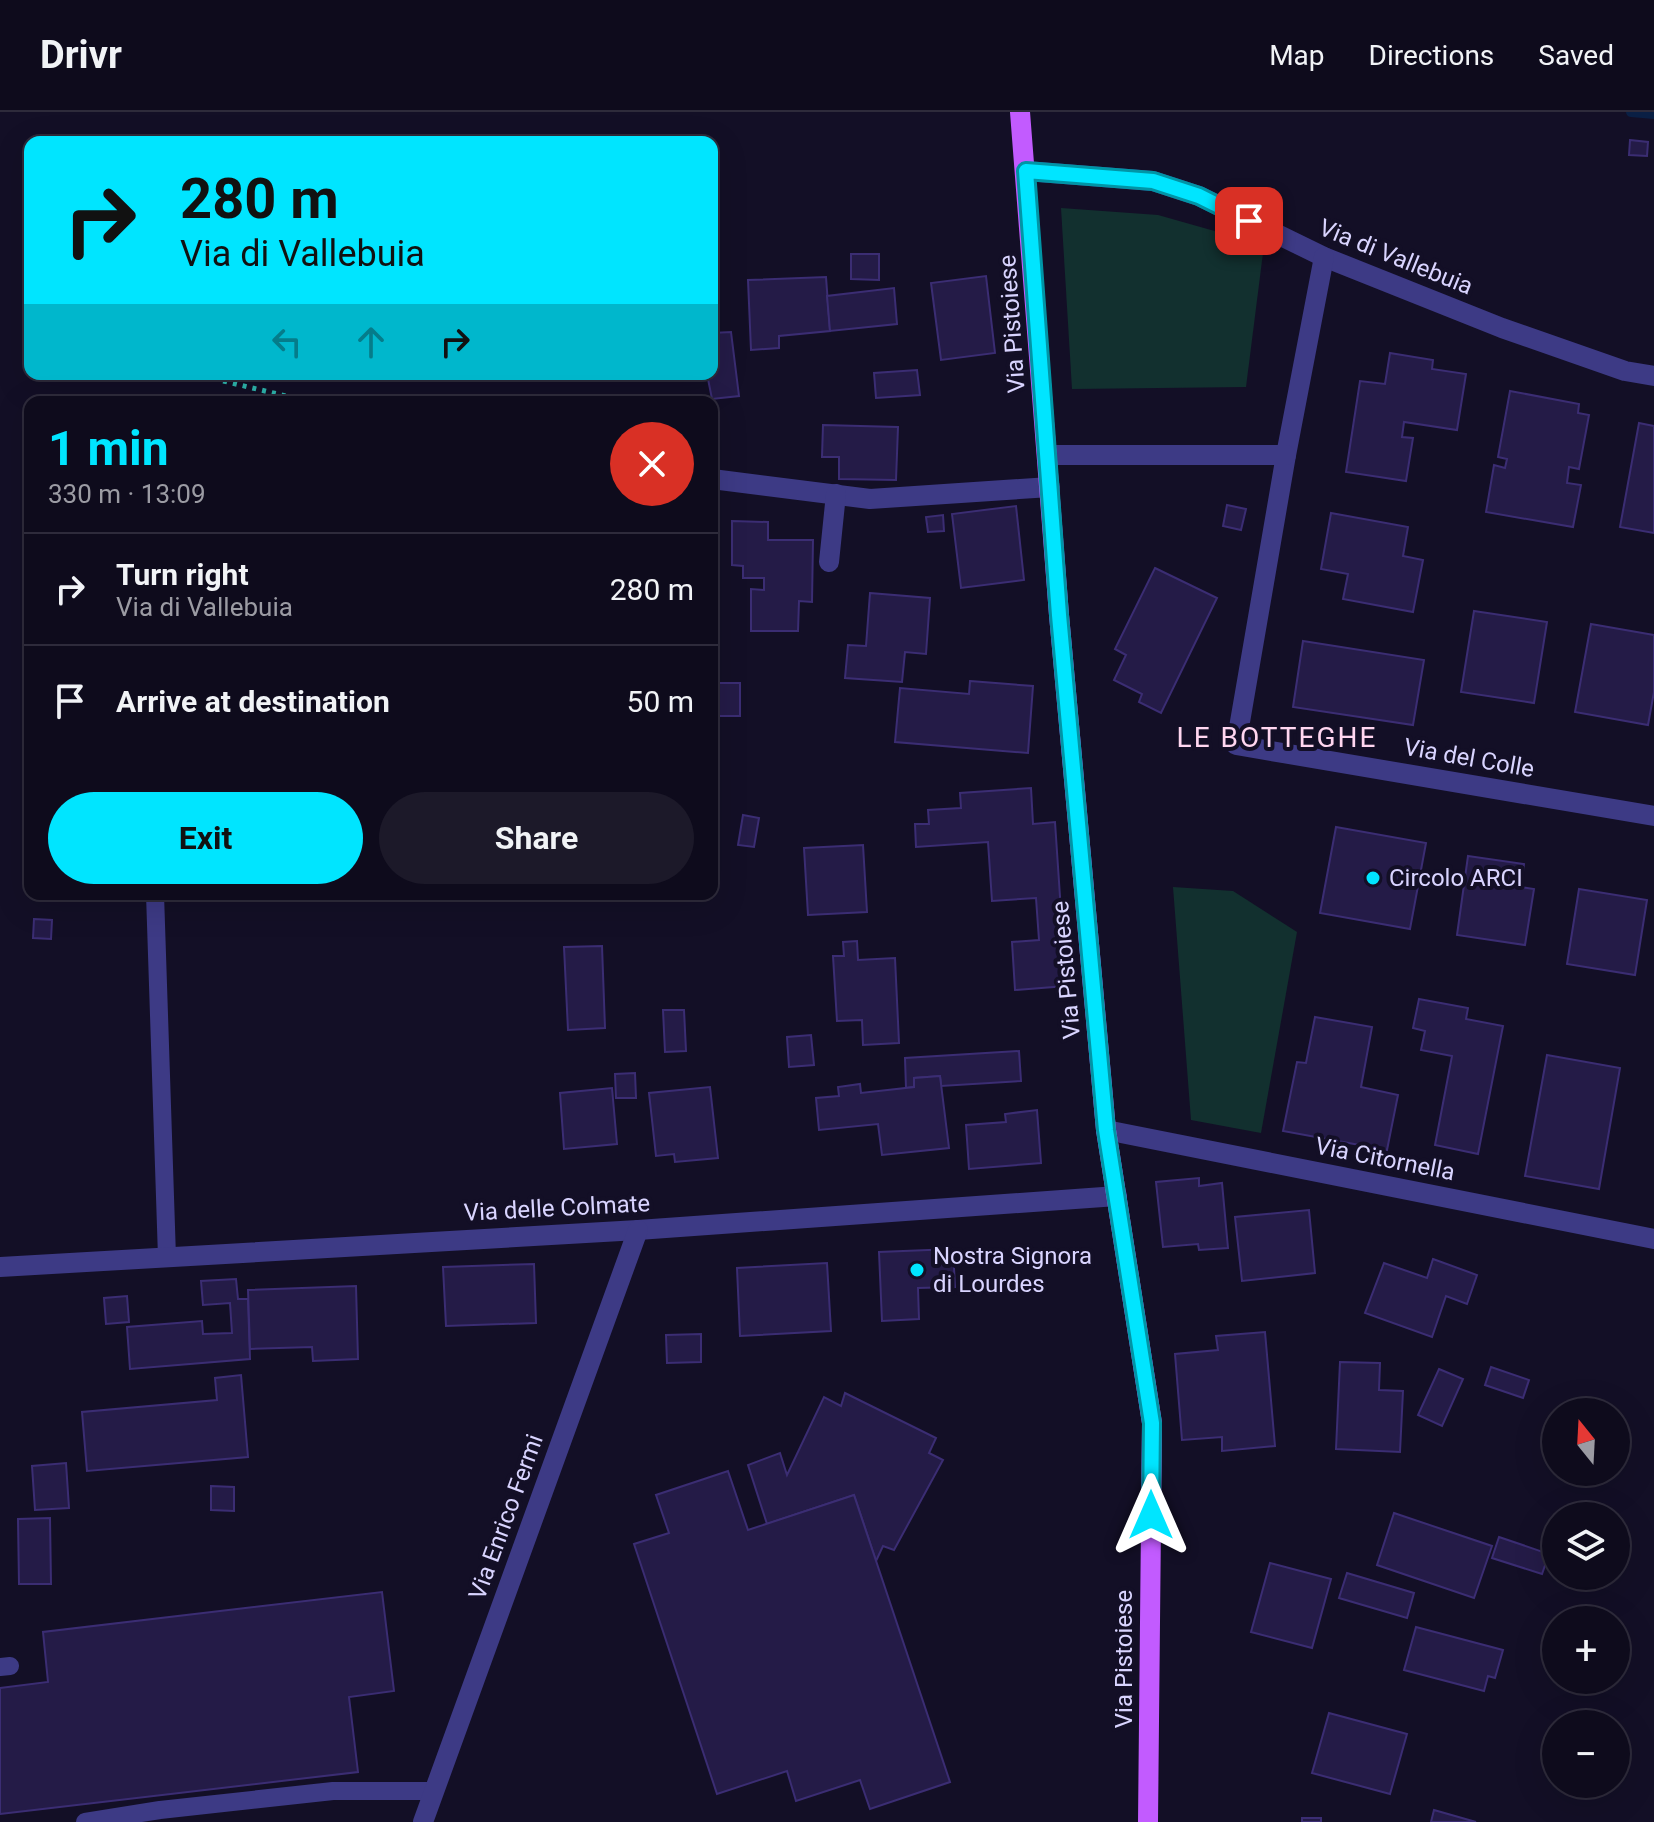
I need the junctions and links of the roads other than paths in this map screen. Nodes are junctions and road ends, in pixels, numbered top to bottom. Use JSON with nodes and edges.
{"nodes":[{"id":1,"x":1020,"y":112,"type":"edge"},
{"id":2,"x":1026,"y":171,"type":"junction"},
{"id":3,"x":1324,"y":257,"type":"junction"},
{"id":4,"x":1654,"y":376,"type":"edge"},
{"id":5,"x":1048,"y":455,"type":"junction"},
{"id":6,"x":1286,"y":455,"type":"junction"},
{"id":7,"x":718,"y":480,"type":"edge"},
{"id":8,"x":1050,"y":487,"type":"junction"},
{"id":9,"x":836,"y":494,"type":"junction"},
{"id":10,"x":829,"y":562,"type":"dead end"},
{"id":11,"x":1654,"y":816,"type":"edge"},
{"id":12,"x":155,"y":900,"type":"edge"},
{"id":13,"x":1106,"y":1130,"type":"junction"},
{"id":14,"x":1117,"y":1196,"type":"junction"},
{"id":15,"x":638,"y":1230,"type":"junction"},
{"id":16,"x":1654,"y":1239,"type":"edge"},
{"id":17,"x":167,"y":1257,"type":"junction"},
{"id":18,"x":0,"y":1267,"type":"edge"},
{"id":19,"x":434,"y":1791,"type":"junction"},
{"id":20,"x":85,"y":1822,"type":"edge"},
{"id":21,"x":423,"y":1822,"type":"edge"},
{"id":22,"x":1148,"y":1822,"type":"edge"}],
"edges":[{"from":1,"to":2,"type":"main road","name":"Via Pistoiese"},
{"from":2,"to":3,"type":"street","name":"Via di Vallebuia"},
{"from":2,"to":5,"type":"main road","name":"Via Pistoiese"},
{"from":3,"to":4,"type":"street","name":"Via di Vallebuia"},
{"from":3,"to":6,"type":"street","name":"Via del Colle"},
{"from":5,"to":6,"type":"street"},
{"from":5,"to":8,"type":"main road","name":"Via Pistoiese"},
{"from":6,"to":11,"type":"street","name":"Via del Colle"},
{"from":7,"to":9,"type":"street"},
{"from":8,"to":9,"type":"street"},
{"from":8,"to":13,"type":"main road","name":"Via Pistoiese"},
{"from":9,"to":10,"type":"street"},
{"from":12,"to":17,"type":"lane"},
{"from":13,"to":14,"type":"main road","name":"Via Pistoiese"},
{"from":13,"to":16,"type":"street","name":"Via Citornella"},
{"from":14,"to":15,"type":"street","name":"Via delle Colmate"},
{"from":14,"to":22,"type":"main road","name":"Via Pistoiese"},
{"from":15,"to":17,"type":"street","name":"Via delle Colmate"},
{"from":15,"to":19,"type":"street","name":"Via Enrico Fermi"},
{"from":17,"to":18,"type":"street","name":"Via delle Colmate"},
{"from":19,"to":20,"type":"lane"},
{"from":19,"to":21,"type":"street","name":"Via Enrico Fermi"}]}
